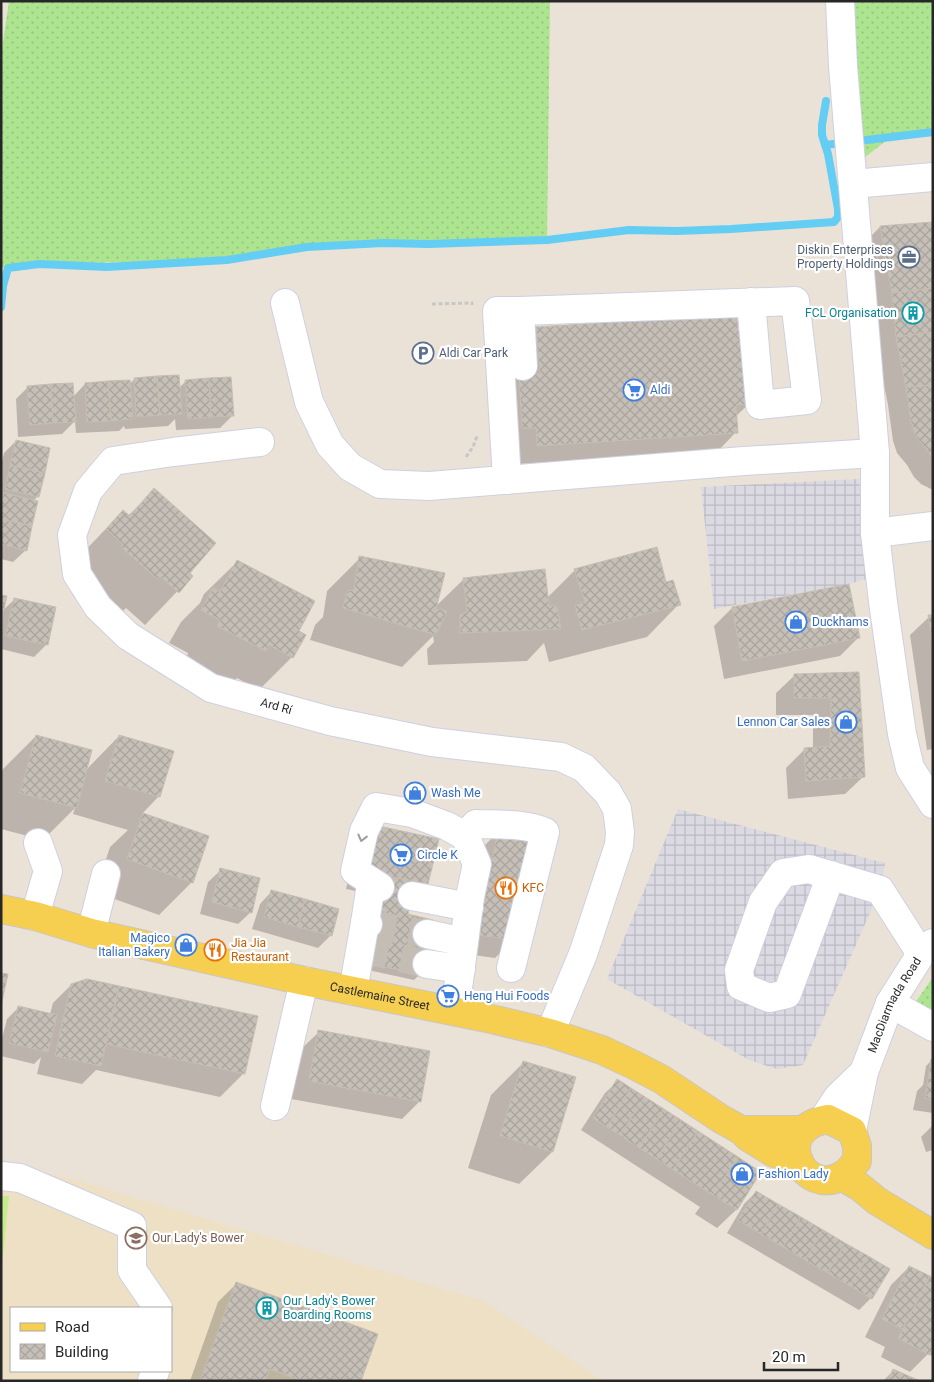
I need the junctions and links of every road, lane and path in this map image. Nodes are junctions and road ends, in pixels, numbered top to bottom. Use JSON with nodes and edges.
{"nodes":[{"id":1,"x":840,"y":1,"type":"edge"},
{"id":2,"x":852,"y":171,"type":"junction"},
{"id":3,"x":933,"y":177,"type":"edge"},
{"id":4,"x":750,"y":302,"type":"dead end"},
{"id":5,"x":285,"y":303,"type":"dead end"},
{"id":6,"x":432,"y":304,"type":"dead end"},
{"id":7,"x":520,"y":311,"type":"junction"},
{"id":8,"x":473,"y":312,"type":"dead end"},
{"id":9,"x":523,"y":366,"type":"dead end"},
{"id":10,"x":478,"y":433,"type":"dead end"},
{"id":11,"x":260,"y":442,"type":"dead end"},
{"id":12,"x":875,"y":453,"type":"junction"},
{"id":13,"x":465,"y":458,"type":"dead end"},
{"id":14,"x":507,"y":480,"type":"junction"},
{"id":15,"x":933,"y":526,"type":"edge"},
{"id":16,"x":875,"y":533,"type":"junction"},
{"id":17,"x":933,"y":804,"type":"edge"},
{"id":18,"x":464,"y":836,"type":"junction"},
{"id":19,"x":38,"y":843,"type":"dead end"},
{"id":20,"x":106,"y":874,"type":"dead end"},
{"id":21,"x":830,"y":874,"type":"junction"},
{"id":22,"x":412,"y":896,"type":"dead end"},
{"id":23,"x":469,"y":906,"type":"junction"},
{"id":24,"x":1,"y":909,"type":"edge"},
{"id":25,"x":34,"y":916,"type":"junction"},
{"id":26,"x":91,"y":933,"type":"junction"},
{"id":27,"x":427,"y":934,"type":"tunnel mouth"},
{"id":28,"x":464,"y":942,"type":"junction"},
{"id":29,"x":927,"y":949,"type":"edge"},
{"id":30,"x":427,"y":964,"type":"tunnel mouth"},
{"id":31,"x":512,"y":968,"type":"dead end"},
{"id":32,"x":460,"y":969,"type":"junction"},
{"id":33,"x":304,"y":981,"type":"junction"},
{"id":34,"x":353,"y":991,"type":"junction"},
{"id":35,"x":890,"y":1003,"type":"junction"},
{"id":36,"x":455,"y":1011,"type":"junction"},
{"id":37,"x":933,"y":1027,"type":"edge"},
{"id":38,"x":550,"y":1034,"type":"junction"},
{"id":39,"x":864,"y":1072,"type":"junction"},
{"id":40,"x":275,"y":1106,"type":"dead end"},
{"id":41,"x":813,"y":1125,"type":"junction"},
{"id":42,"x":741,"y":1130,"type":"junction"},
{"id":43,"x":852,"y":1131,"type":"junction"},
{"id":44,"x":798,"y":1161,"type":"junction"},
{"id":45,"x":849,"y":1169,"type":"junction"},
{"id":46,"x":1,"y":1176,"type":"edge"},
{"id":47,"x":933,"y":1235,"type":"edge"},
{"id":48,"x":157,"y":1307,"type":"edge"}],
"edges":[{"from":1,"to":2,"type":"street"},
{"from":2,"to":3,"type":"street"},
{"from":2,"to":12,"type":"street"},
{"from":4,"to":7,"type":"street"},
{"from":5,"to":14,"type":"street"},
{"from":6,"to":8,"type":"path"},
{"from":7,"to":9,"type":"street"},
{"from":7,"to":14,"type":"street"},
{"from":10,"to":13,"type":"path"},
{"from":11,"to":38,"type":"street","name":"Ard Rí"},
{"from":12,"to":14,"type":"street"},
{"from":12,"to":16,"type":"street"},
{"from":15,"to":16,"type":"street"},
{"from":16,"to":17,"type":"street"},
{"from":18,"to":23,"type":"street"},
{"from":18,"to":31,"type":"street"},
{"from":18,"to":34,"type":"street","one_way":true},
{"from":19,"to":25,"type":"street"},
{"from":20,"to":26,"type":"street"},
{"from":21,"to":21,"type":"street"},
{"from":21,"to":29,"type":"street"},
{"from":22,"to":23,"type":"street"},
{"from":23,"to":28,"type":"street"},
{"from":24,"to":25,"type":"main road","name":"Castlemaine Street"},
{"from":25,"to":26,"type":"main road","name":"Castlemaine Street"},
{"from":26,"to":33,"type":"main road","name":"Castlemaine Street"},
{"from":27,"to":28,"type":"street"},
{"from":28,"to":32,"type":"street"},
{"from":29,"to":35,"type":"street","name":"MacDiarmada Road"},
{"from":30,"to":32,"type":"street"},
{"from":32,"to":36,"type":"street"},
{"from":33,"to":34,"type":"main road","name":"Castlemaine Street"},
{"from":33,"to":40,"type":"street"},
{"from":34,"to":36,"type":"main road","name":"Castlemaine Street"},
{"from":35,"to":37,"type":"street"},
{"from":35,"to":39,"type":"street","name":"MacDiarmada Road"},
{"from":36,"to":38,"type":"main road","name":"Castlemaine Street"},
{"from":38,"to":42,"type":"main road","name":"Castlemaine Street"},
{"from":39,"to":41,"type":"street","name":"MacDiarmada Road"},
{"from":39,"to":43,"type":"street","name":"MacDiarmada Road"},
{"from":41,"to":42,"type":"main road","name":"Castlemaine Street"},
{"from":41,"to":43,"type":"main road","name":"Castlemaine Street"},
{"from":41,"to":44,"type":"main road"},
{"from":42,"to":44,"type":"main road","name":"Castlemaine Street"},
{"from":43,"to":45,"type":"main road"},
{"from":44,"to":45,"type":"main road","name":"Castlemaine Street"},
{"from":45,"to":47,"type":"main road"},
{"from":46,"to":48,"type":"street"}]}
